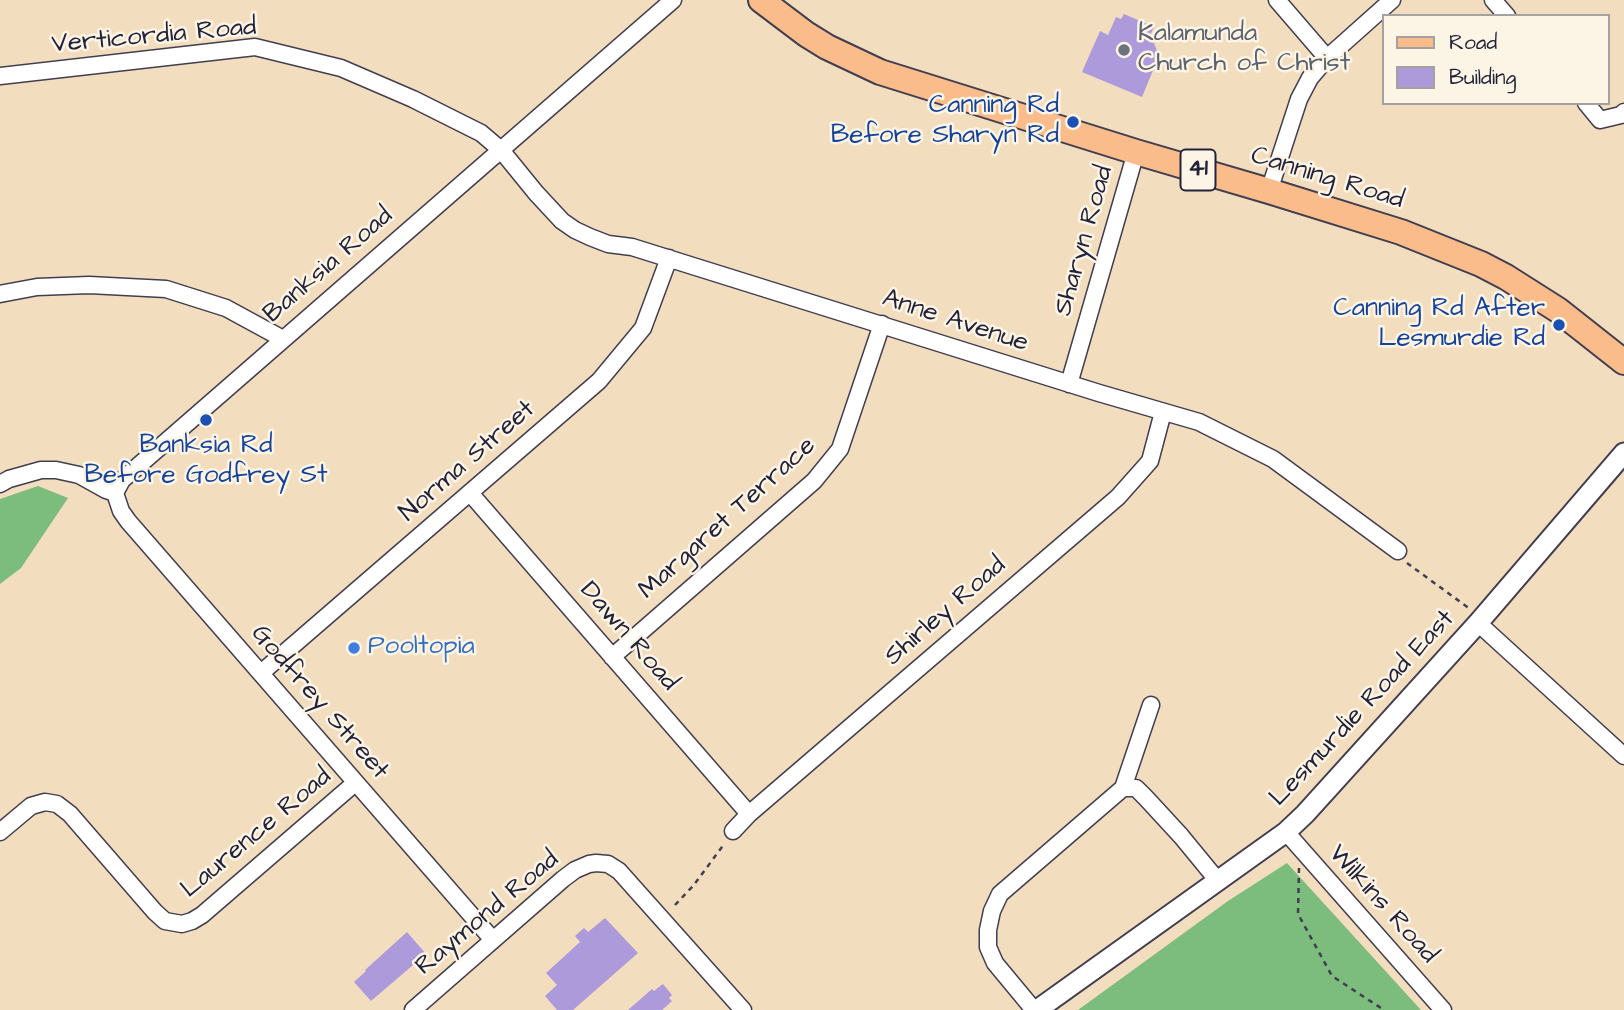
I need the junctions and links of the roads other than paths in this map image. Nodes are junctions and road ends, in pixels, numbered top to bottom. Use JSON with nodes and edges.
{"nodes":[{"id":1,"x":673,"y":0,"type":"edge"},
{"id":2,"x":761,"y":0,"type":"edge"},
{"id":3,"x":1277,"y":0,"type":"edge"},
{"id":4,"x":1392,"y":0,"type":"edge"},
{"id":5,"x":1493,"y":0,"type":"edge"},
{"id":6,"x":1505,"y":14,"type":"edge"},
{"id":7,"x":1327,"y":58,"type":"junction"},
{"id":8,"x":0,"y":76,"type":"edge"},
{"id":9,"x":1588,"y":105,"type":"edge"},
{"id":10,"x":1624,"y":112,"type":"edge"},
{"id":11,"x":501,"y":150,"type":"junction"},
{"id":12,"x":1136,"y":152,"type":"junction"},
{"id":13,"x":1269,"y":191,"type":"junction"},
{"id":14,"x":668,"y":258,"type":"junction"},
{"id":15,"x":0,"y":294,"type":"edge"},
{"id":16,"x":882,"y":324,"type":"junction"},
{"id":17,"x":283,"y":339,"type":"junction"},
{"id":18,"x":1624,"y":362,"type":"edge"},
{"id":19,"x":1069,"y":384,"type":"junction"},
{"id":20,"x":1163,"y":412,"type":"junction"},
{"id":21,"x":1624,"y":453,"type":"edge"},
{"id":22,"x":0,"y":484,"type":"edge"},
{"id":23,"x":115,"y":492,"type":"junction"},
{"id":24,"x":470,"y":493,"type":"junction"},
{"id":25,"x":1398,"y":551,"type":"road end"},
{"id":26,"x":1478,"y":623,"type":"junction"},
{"id":27,"x":612,"y":657,"type":"junction"},
{"id":28,"x":261,"y":673,"type":"junction"},
{"id":29,"x":1151,"y":705,"type":"dead end"},
{"id":30,"x":1624,"y":756,"type":"edge"},
{"id":31,"x":355,"y":783,"type":"junction"},
{"id":32,"x":1122,"y":788,"type":"junction"},
{"id":33,"x":749,"y":814,"type":"junction"},
{"id":34,"x":733,"y":831,"type":"road end"},
{"id":35,"x":0,"y":832,"type":"edge"},
{"id":36,"x":1286,"y":832,"type":"junction"},
{"id":37,"x":1217,"y":881,"type":"junction"},
{"id":38,"x":493,"y":940,"type":"junction"},
{"id":39,"x":413,"y":1010,"type":"edge"},
{"id":40,"x":743,"y":1010,"type":"edge"},
{"id":41,"x":1035,"y":1010,"type":"edge"},
{"id":42,"x":1443,"y":1010,"type":"edge"}],
"edges":[{"from":1,"to":11,"type":"street","name":"Banksia Road"},
{"from":2,"to":12,"type":"main road","name":"Canning Road","number":"41"},
{"from":3,"to":7,"type":"street"},
{"from":4,"to":7,"type":"street"},
{"from":5,"to":6,"type":"street"},
{"from":7,"to":13,"type":"street"},
{"from":8,"to":11,"type":"street","name":"Verticordia Road"},
{"from":9,"to":10,"type":"street"},
{"from":11,"to":14,"type":"street","name":"Anne Avenue"},
{"from":11,"to":17,"type":"street","name":"Banksia Road"},
{"from":12,"to":13,"type":"main road","name":"Canning Road","number":"41"},
{"from":12,"to":19,"type":"street","name":"Sharyn Road"},
{"from":13,"to":18,"type":"main road","name":"Canning Road","number":"41"},
{"from":14,"to":16,"type":"street","name":"Anne Avenue"},
{"from":14,"to":24,"type":"street","name":"Norma Street"},
{"from":15,"to":17,"type":"street"},
{"from":16,"to":19,"type":"street","name":"Anne Avenue"},
{"from":16,"to":27,"type":"street","name":"Margaret Terrace"},
{"from":17,"to":23,"type":"street","name":"Banksia Road"},
{"from":19,"to":20,"type":"street","name":"Anne Avenue"},
{"from":20,"to":25,"type":"street","name":"Anne Avenue"},
{"from":20,"to":33,"type":"street","name":"Shirley Road"},
{"from":21,"to":26,"type":"street","name":"Lesmurdie Road East"},
{"from":22,"to":23,"type":"street"},
{"from":23,"to":28,"type":"street","name":"Godfrey Street"},
{"from":24,"to":27,"type":"street","name":"Dawn Road"},
{"from":24,"to":28,"type":"street","name":"Norma Street"},
{"from":26,"to":30,"type":"street"},
{"from":26,"to":36,"type":"street","name":"Lesmurdie Road East"},
{"from":27,"to":33,"type":"street","name":"Dawn Road"},
{"from":28,"to":31,"type":"street","name":"Godfrey Street"},
{"from":29,"to":32,"type":"street"},
{"from":31,"to":35,"type":"street","name":"Laurence Road"},
{"from":31,"to":38,"type":"street","name":"Godfrey Street"},
{"from":32,"to":37,"type":"street"},
{"from":32,"to":41,"type":"street"},
{"from":33,"to":34,"type":"street","name":"Shirley Road"},
{"from":36,"to":37,"type":"street","name":"Lesmurdie Road East"},
{"from":36,"to":42,"type":"street","name":"Wilkins Road"},
{"from":37,"to":41,"type":"street","name":"Lesmurdie Road East"},
{"from":38,"to":39,"type":"street","name":"Raymond Road"},
{"from":38,"to":40,"type":"street","name":"Raymond Road"}]}
